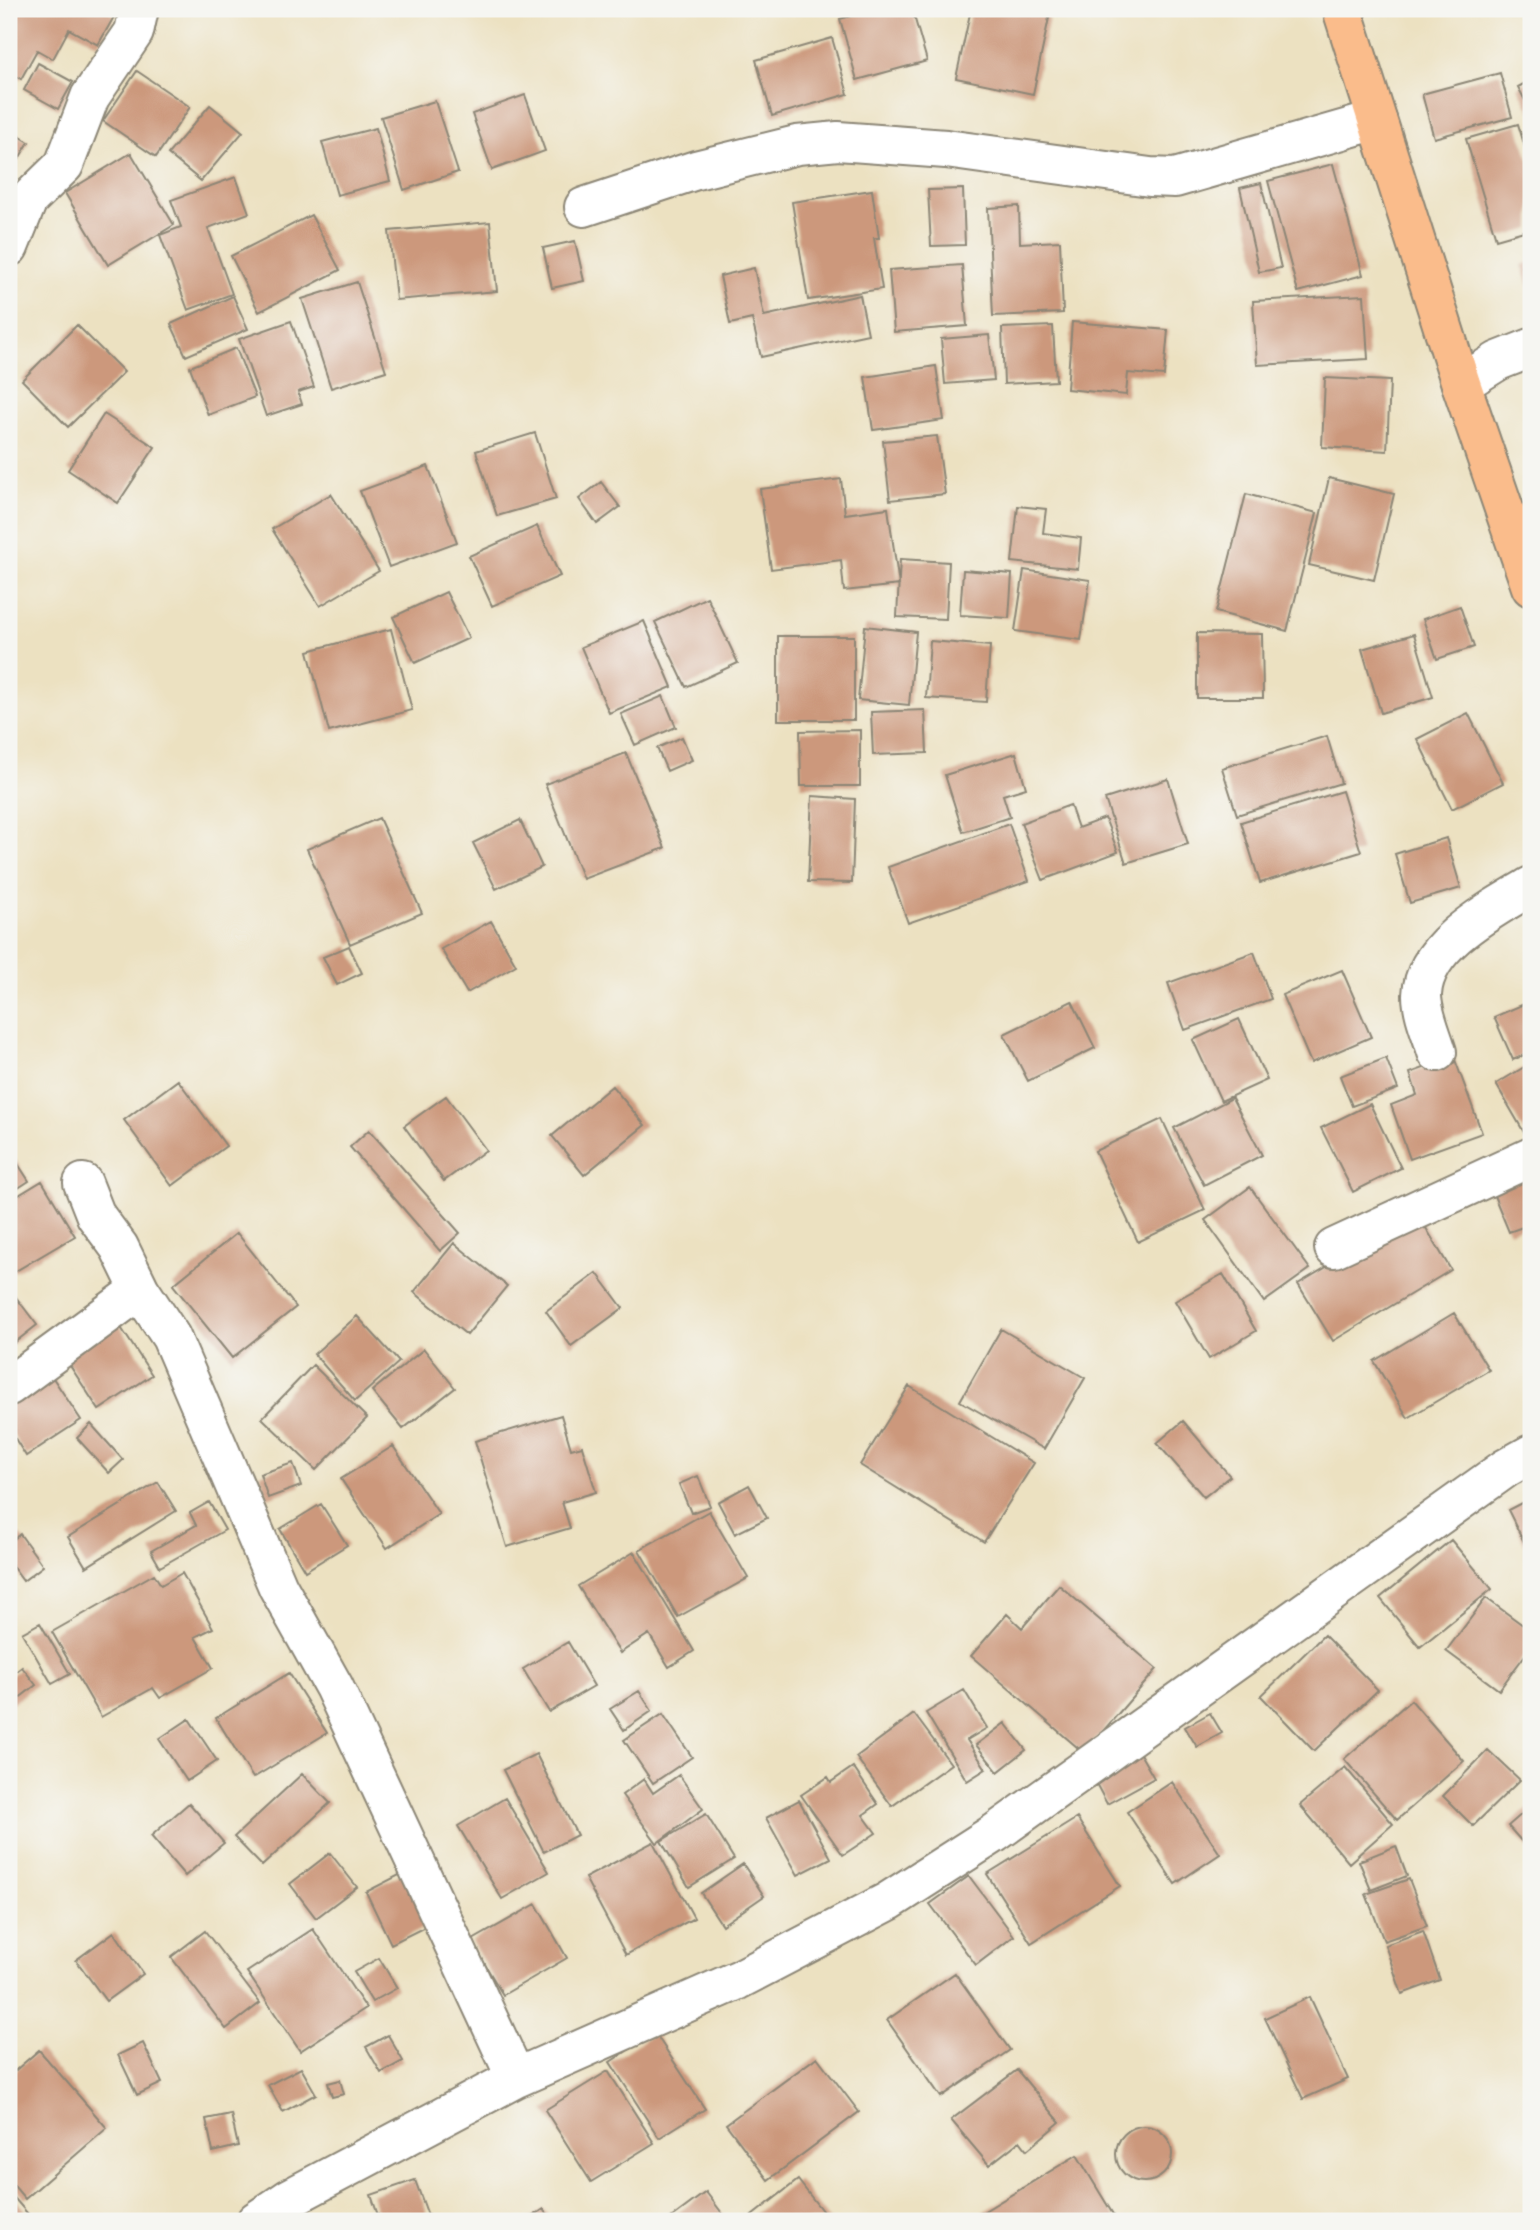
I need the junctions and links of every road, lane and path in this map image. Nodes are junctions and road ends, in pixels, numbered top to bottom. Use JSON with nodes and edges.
{"nodes":[{"id":1,"x":139,"y":9,"type":"edge"},
{"id":2,"x":1342,"y":9,"type":"edge"},
{"id":3,"x":1377,"y":120,"type":"junction"},
{"id":4,"x":584,"y":207,"type":"dead end"},
{"id":5,"x":9,"y":247,"type":"edge"},
{"id":6,"x":1531,"y":348,"type":"edge"},
{"id":7,"x":1461,"y":384,"type":"junction"},
{"id":8,"x":1531,"y":587,"type":"edge"},
{"id":9,"x":1531,"y":886,"type":"edge"},
{"id":10,"x":1437,"y":1052,"type":"dead end"},
{"id":11,"x":1531,"y":1157,"type":"edge"},
{"id":12,"x":83,"y":1183,"type":"dead end"},
{"id":13,"x":1334,"y":1248,"type":"dead end"},
{"id":14,"x":140,"y":1290,"type":"junction"},
{"id":15,"x":9,"y":1386,"type":"edge"},
{"id":16,"x":1531,"y":1454,"type":"edge"},
{"id":17,"x":516,"y":2078,"type":"junction"},
{"id":18,"x":256,"y":2221,"type":"edge"}],
"edges":[{"from":1,"to":5,"type":"street"},
{"from":2,"to":3,"type":"main road"},
{"from":3,"to":4,"type":"street"},
{"from":3,"to":7,"type":"main road"},
{"from":6,"to":7,"type":"street"},
{"from":7,"to":8,"type":"main road"},
{"from":9,"to":10,"type":"street"},
{"from":11,"to":13,"type":"street"},
{"from":12,"to":14,"type":"street"},
{"from":14,"to":15,"type":"street"},
{"from":14,"to":17,"type":"street"},
{"from":16,"to":17,"type":"street"},
{"from":17,"to":18,"type":"street"}]}
